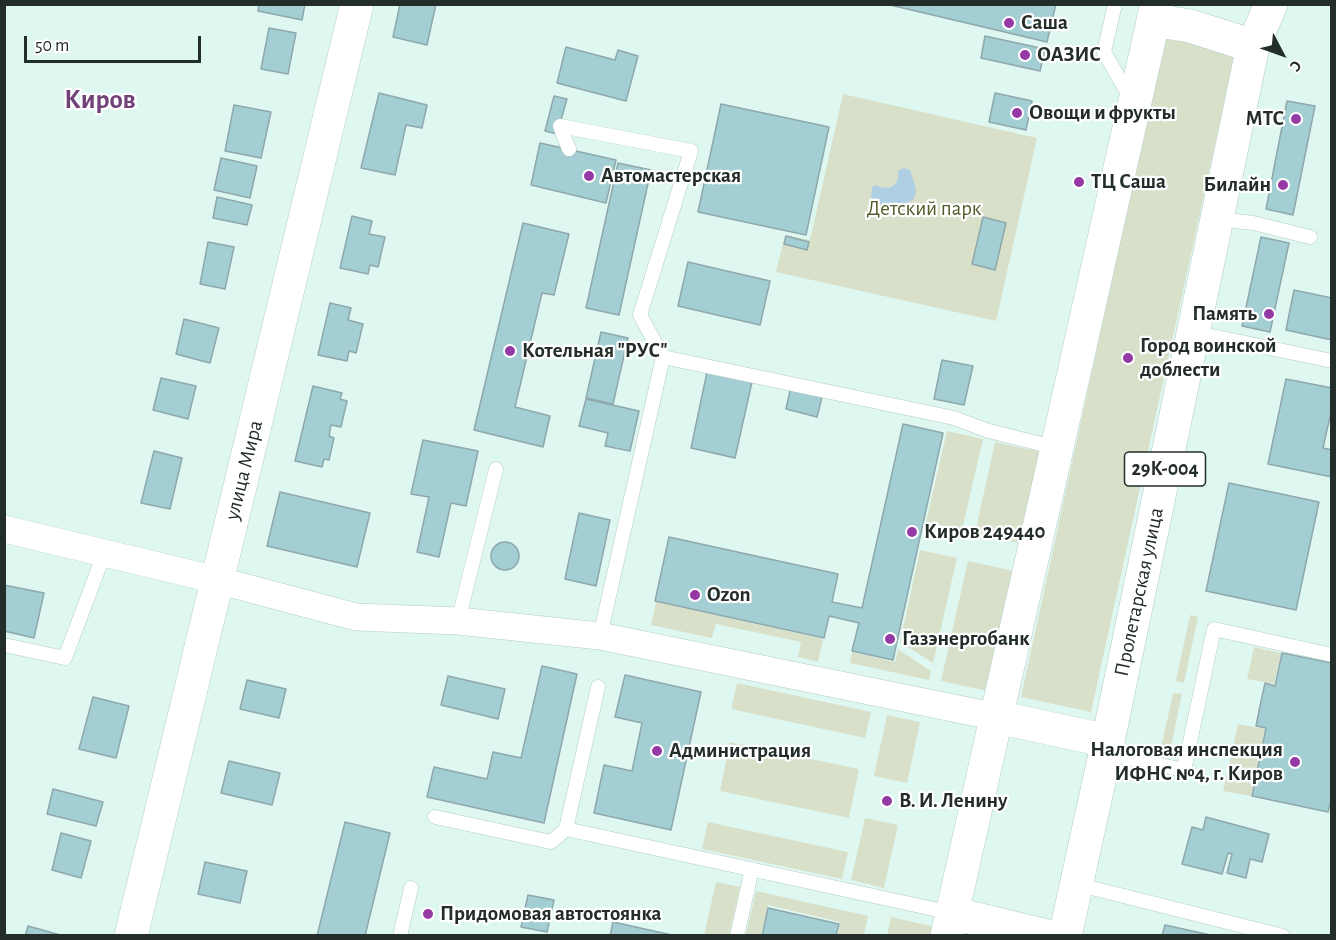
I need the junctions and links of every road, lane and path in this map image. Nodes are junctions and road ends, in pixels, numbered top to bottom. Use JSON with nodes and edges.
{"nodes":[{"id":1,"x":357,"y":4,"type":"edge"},
{"id":2,"x":1115,"y":4,"type":"edge"},
{"id":3,"x":1271,"y":4,"type":"edge"},
{"id":4,"x":1155,"y":12,"type":"edge"},
{"id":5,"x":1252,"y":46,"type":"junction"},
{"id":6,"x":1134,"y":104,"type":"junction"},
{"id":7,"x":568,"y":149,"type":"dead end"},
{"id":8,"x":1217,"y":219,"type":"junction"},
{"id":9,"x":1310,"y":237,"type":"dead end"},
{"id":10,"x":1193,"y":332,"type":"junction"},
{"id":11,"x":663,"y":357,"type":"junction"},
{"id":12,"x":1332,"y":362,"type":"edge"},
{"id":13,"x":1057,"y":448,"type":"junction"},
{"id":14,"x":496,"y":469,"type":"dead end"},
{"id":15,"x":4,"y":529,"type":"edge"},
{"id":16,"x":105,"y":554,"type":"junction"},
{"id":17,"x":217,"y":580,"type":"junction"},
{"id":18,"x":458,"y":621,"type":"junction"},
{"id":19,"x":600,"y":636,"type":"junction"},
{"id":20,"x":4,"y":645,"type":"edge"},
{"id":21,"x":1332,"y":655,"type":"edge"},
{"id":22,"x":598,"y":687,"type":"dead end"},
{"id":23,"x":997,"y":717,"type":"junction"},
{"id":24,"x":1107,"y":747,"type":"junction"},
{"id":25,"x":435,"y":817,"type":"dead end"},
{"id":26,"x":566,"y":828,"type":"junction"},
{"id":27,"x":752,"y":869,"type":"junction"},
{"id":28,"x":1076,"y":884,"type":"junction"},
{"id":29,"x":411,"y":888,"type":"dead end"},
{"id":30,"x":950,"y":924,"type":"edge"},
{"id":31,"x":131,"y":936,"type":"edge"},
{"id":32,"x":400,"y":936,"type":"edge"},
{"id":33,"x":737,"y":936,"type":"edge"},
{"id":34,"x":1047,"y":936,"type":"edge"},
{"id":35,"x":1065,"y":936,"type":"edge"},
{"id":36,"x":1283,"y":936,"type":"edge"}],
"edges":[{"from":1,"to":17,"type":"main road","name":"улица Мира"},
{"from":2,"to":6,"type":"lane"},
{"from":3,"to":5,"type":"main road","name":"Пролетарская улица","number":"29К-004"},
{"from":4,"to":5,"type":"main road"},
{"from":4,"to":6,"type":"main road"},
{"from":5,"to":8,"type":"main road","name":"Пролетарская улица","number":"29К-004"},
{"from":6,"to":13,"type":"main road"},
{"from":7,"to":11,"type":"lane"},
{"from":8,"to":9,"type":"lane"},
{"from":8,"to":10,"type":"main road","name":"Пролетарская улица","number":"29К-004"},
{"from":10,"to":12,"type":"lane"},
{"from":10,"to":24,"type":"main road","name":"Пролетарская улица","number":"29К-004"},
{"from":11,"to":13,"type":"lane"},
{"from":11,"to":19,"type":"lane"},
{"from":13,"to":23,"type":"main road"},
{"from":14,"to":18,"type":"lane"},
{"from":15,"to":16,"type":"street"},
{"from":16,"to":17,"type":"street"},
{"from":16,"to":20,"type":"lane"},
{"from":17,"to":18,"type":"street"},
{"from":17,"to":31,"type":"main road","name":"улица Мира"},
{"from":18,"to":19,"type":"street"},
{"from":19,"to":23,"type":"street"},
{"from":21,"to":24,"type":"lane"},
{"from":22,"to":26,"type":"lane"},
{"from":23,"to":24,"type":"main road"},
{"from":23,"to":30,"type":"main road"},
{"from":24,"to":28,"type":"main road","name":"Пролетарская улица","number":"29К-004"},
{"from":25,"to":26,"type":"lane"},
{"from":26,"to":27,"type":"lane"},
{"from":27,"to":30,"type":"lane"},
{"from":27,"to":33,"type":"lane"},
{"from":28,"to":35,"type":"main road","name":"Пролетарская улица","number":"29К-004"},
{"from":28,"to":36,"type":"lane"},
{"from":29,"to":32,"type":"lane"},
{"from":30,"to":34,"type":"main road"}]}
